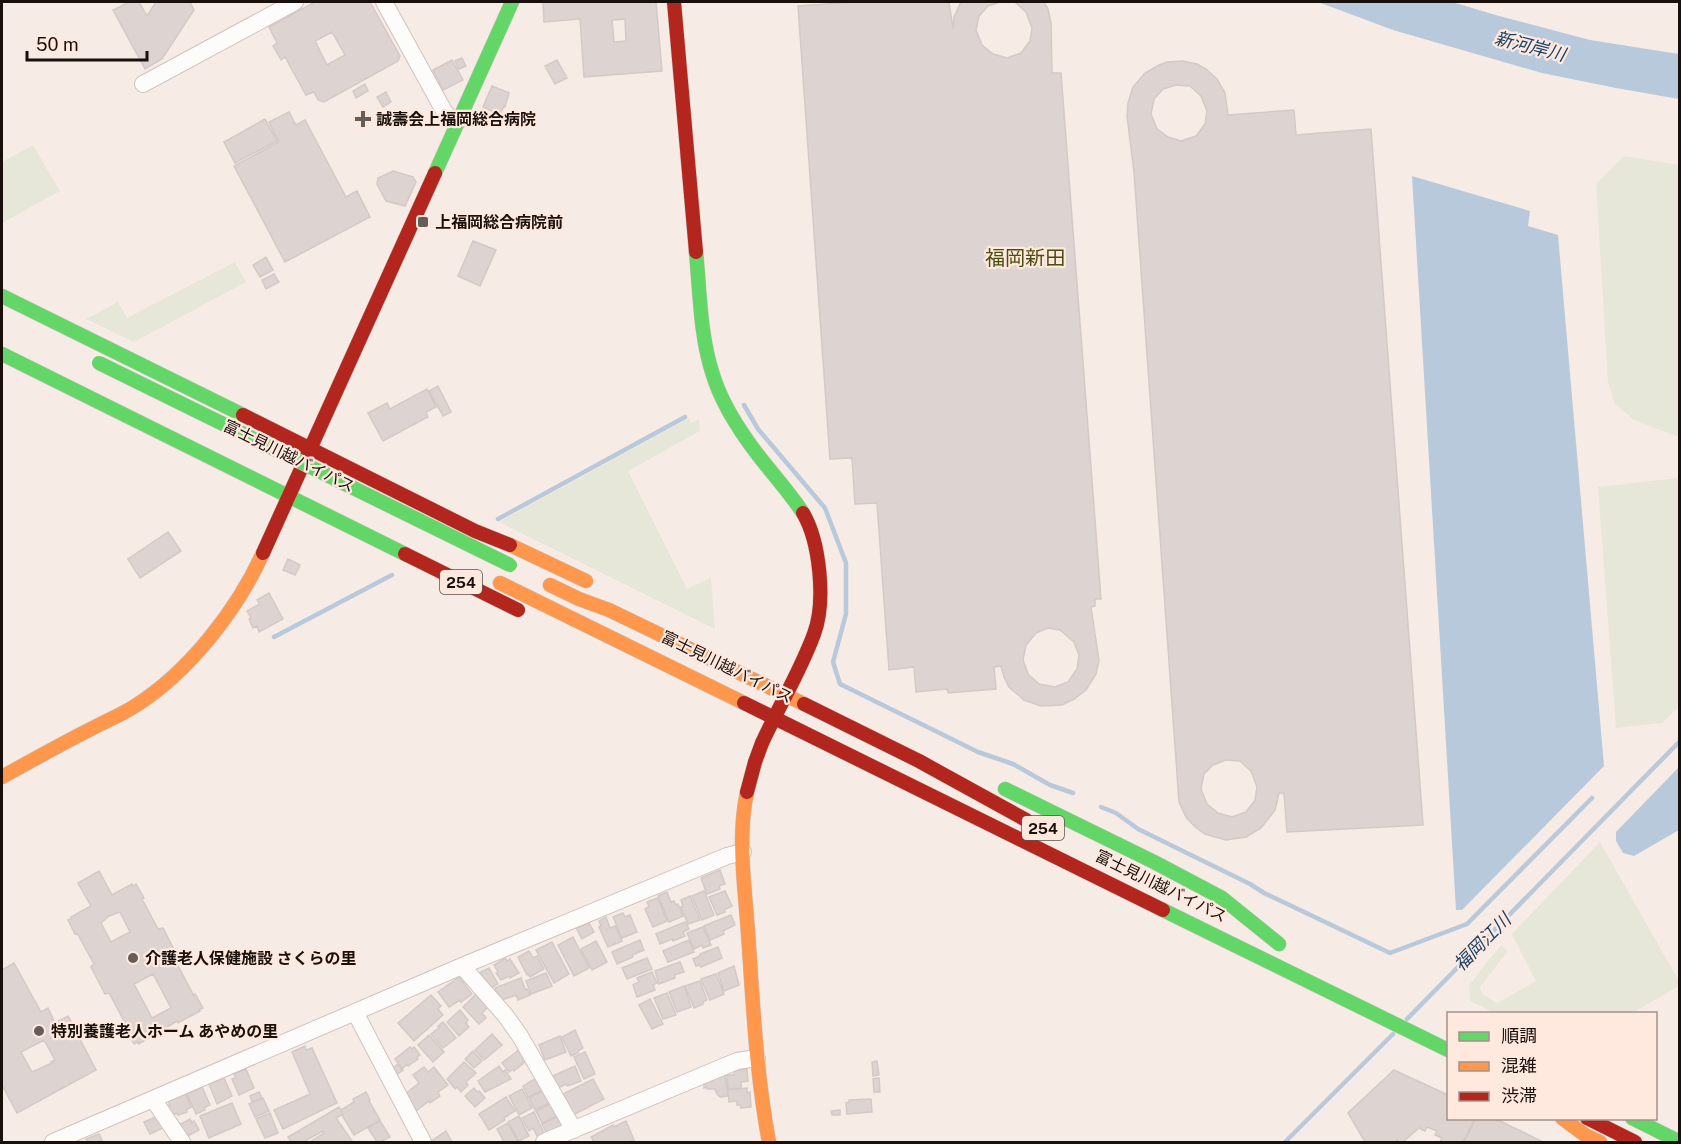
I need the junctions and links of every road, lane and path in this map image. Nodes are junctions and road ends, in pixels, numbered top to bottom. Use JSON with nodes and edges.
{"nodes":[{"id":1,"x":295,"y":2,"type":"edge"},
{"id":2,"x":384,"y":2,"type":"edge"},
{"id":3,"x":512,"y":2,"type":"edge"},
{"id":4,"x":674,"y":2,"type":"edge"},
{"id":5,"x":143,"y":84,"type":"dead end"},
{"id":6,"x":458,"y":122,"type":"junction"},
{"id":7,"x":2,"y":296,"type":"edge"},
{"id":8,"x":2,"y":354,"type":"edge"},
{"id":9,"x":94,"y":360,"type":"dead end"},
{"id":10,"x":311,"y":448,"type":"junction"},
{"id":11,"x":279,"y":474,"type":"dead end"},
{"id":12,"x":311,"y":490,"type":"dead end"},
{"id":13,"x":288,"y":497,"type":"junction"},
{"id":14,"x":514,"y":567,"type":"dead end"},
{"id":15,"x":538,"y":579,"type":"dead end"},
{"id":16,"x":495,"y":580,"type":"dead end"},
{"id":17,"x":594,"y":585,"type":"dead end"},
{"id":18,"x":529,"y":615,"type":"dead end"},
{"id":19,"x":671,"y":625,"type":"dead end"},
{"id":20,"x":692,"y":651,"type":"junction"},
{"id":21,"x":786,"y":695,"type":"junction"},
{"id":22,"x":768,"y":724,"type":"junction"},
{"id":23,"x":919,"y":761,"type":"junction"},
{"id":24,"x":975,"y":776,"type":"dead end"},
{"id":25,"x":2,"y":777,"type":"edge"},
{"id":26,"x":996,"y":784,"type":"dead end"},
{"id":27,"x":1034,"y":824,"type":"dead end"},
{"id":28,"x":743,"y":852,"type":"junction"},
{"id":29,"x":1229,"y":920,"type":"dead end"},
{"id":30,"x":462,"y":966,"type":"junction"},
{"id":31,"x":355,"y":1012,"type":"junction"},
{"id":32,"x":1447,"y":1049,"type":"edge"},
{"id":33,"x":757,"y":1058,"type":"junction"},
{"id":34,"x":153,"y":1099,"type":"junction"},
{"id":35,"x":1563,"y":1120,"type":"edge"},
{"id":36,"x":1589,"y":1120,"type":"edge"},
{"id":37,"x":1634,"y":1120,"type":"edge"},
{"id":38,"x":574,"y":1130,"type":"junction"},
{"id":39,"x":547,"y":1142,"type":"edge"},
{"id":40,"x":1680,"y":1142,"type":"edge"},
{"id":41,"x":53,"y":1143,"type":"edge"},
{"id":42,"x":182,"y":1143,"type":"edge"},
{"id":43,"x":423,"y":1143,"type":"edge"},
{"id":44,"x":769,"y":1143,"type":"edge"},
{"id":45,"x":1600,"y":1143,"type":"edge"},
{"id":46,"x":1635,"y":1143,"type":"edge"}],
"edges":[{"from":1,"to":5,"type":"street"},
{"from":2,"to":6,"type":"street"},
{"from":3,"to":6,"type":"main road"},
{"from":4,"to":21,"type":"main road"},
{"from":6,"to":10,"type":"main road"},
{"from":7,"to":10,"type":"main road"},
{"from":8,"to":13,"type":"main road","number":"254"},
{"from":9,"to":14,"type":"main road","name":"富士見川越バイパス","number":"254","bridge":true},
{"from":10,"to":13,"type":"main road"},
{"from":10,"to":17,"type":"main road"},
{"from":11,"to":12,"type":"main road","name":"富士見川越バイパス"},
{"from":13,"to":18,"type":"main road","number":"254"},
{"from":13,"to":25,"type":"main road"},
{"from":15,"to":20,"type":"main road","name":"富士見川越バイパス","number":"254"},
{"from":16,"to":22,"type":"main road","name":"富士見川越バイパス","number":"254"},
{"from":19,"to":20,"type":"main road","number":"254"},
{"from":20,"to":21,"type":"main road","name":"富士見川越バイパス","number":"254"},
{"from":21,"to":22,"type":"main road"},
{"from":21,"to":23,"type":"main road","name":"富士見川越バイパス","number":"254"},
{"from":22,"to":28,"type":"main road"},
{"from":22,"to":32,"type":"main road","name":"富士見川越バイパス","number":"254"},
{"from":23,"to":24,"type":"main road"},
{"from":23,"to":27,"type":"main road","name":"富士見川越バイパス","number":"254"},
{"from":26,"to":29,"type":"main road","name":"富士見川越バイパス"},
{"from":28,"to":30,"type":"street"},
{"from":28,"to":33,"type":"main road"},
{"from":30,"to":31,"type":"street"},
{"from":30,"to":38,"type":"street"},
{"from":31,"to":34,"type":"street"},
{"from":31,"to":43,"type":"street"},
{"from":33,"to":38,"type":"street"},
{"from":33,"to":44,"type":"main road"},
{"from":34,"to":41,"type":"street"},
{"from":34,"to":42,"type":"street"},
{"from":35,"to":45,"type":"main road"},
{"from":36,"to":46,"type":"main road"},
{"from":37,"to":40,"type":"main road"},
{"from":38,"to":39,"type":"street"}]}
